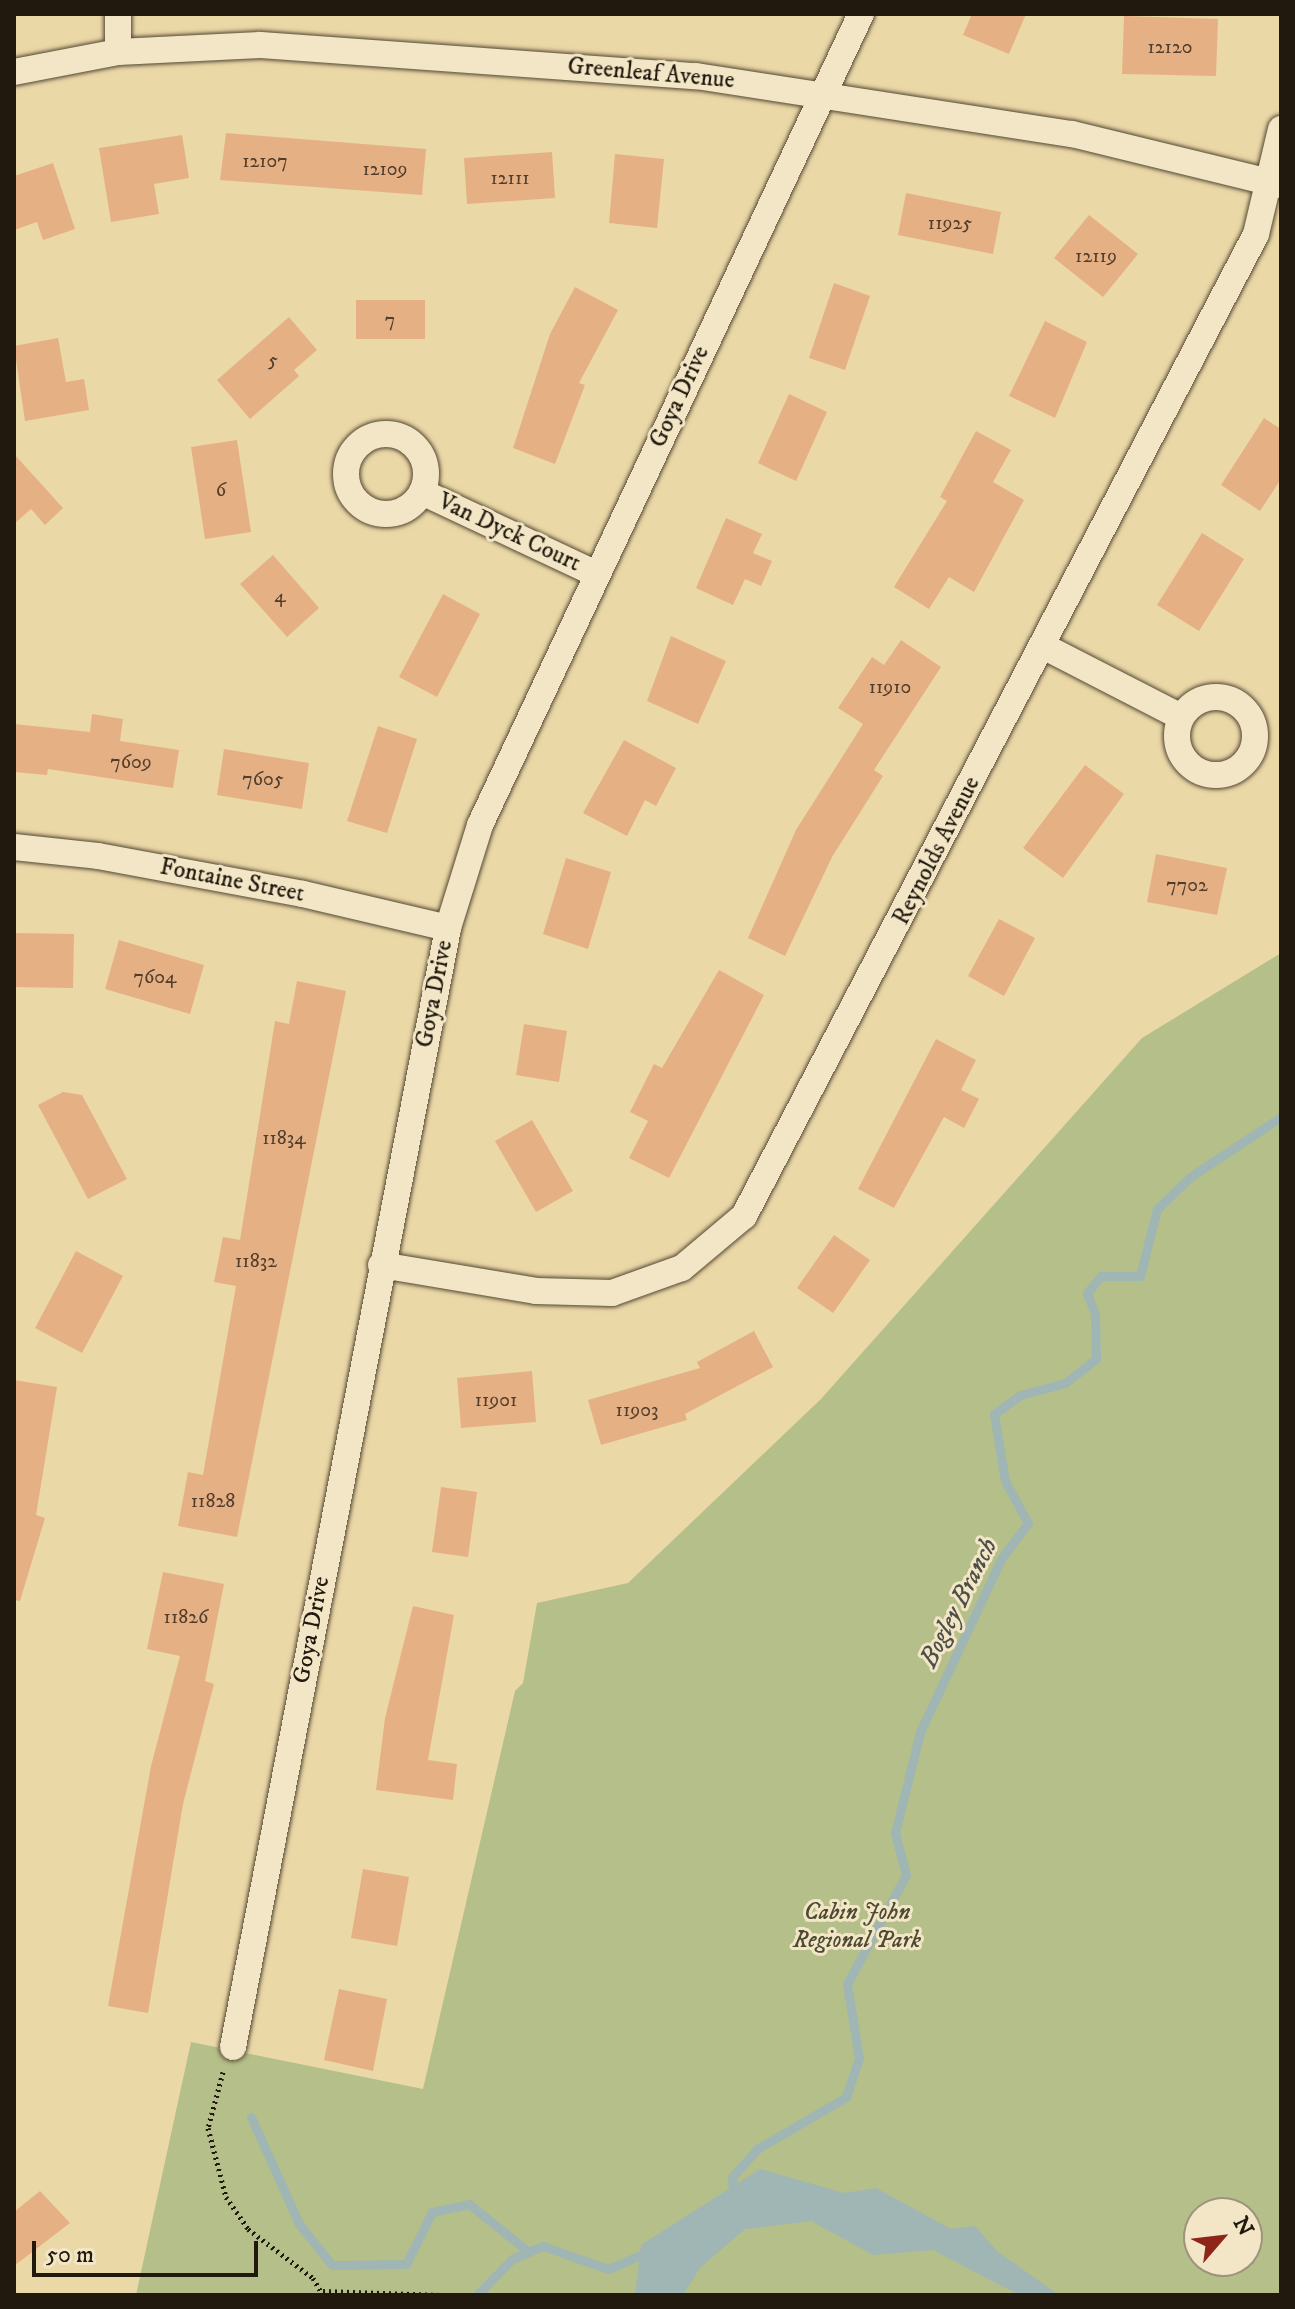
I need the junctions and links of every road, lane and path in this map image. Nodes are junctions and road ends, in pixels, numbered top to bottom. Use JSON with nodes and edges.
{"nodes":[{"id":1,"x":118,"y":14,"type":"edge"},
{"id":2,"x":861,"y":14,"type":"edge"},
{"id":3,"x":118,"y":52,"type":"junction"},
{"id":4,"x":14,"y":72,"type":"edge"},
{"id":5,"x":823,"y":91,"type":"junction"},
{"id":6,"x":1281,"y":129,"type":"edge"},
{"id":7,"x":1274,"y":183,"type":"edge"},
{"id":8,"x":422,"y":492,"type":"dead end"},
{"id":9,"x":596,"y":574,"type":"junction"},
{"id":10,"x":1043,"y":646,"type":"junction"},
{"id":11,"x":1181,"y":717,"type":"dead end"},
{"id":12,"x":14,"y":847,"type":"edge"},
{"id":13,"x":448,"y":928,"type":"junction"},
{"id":14,"x":381,"y":1265,"type":"junction"},
{"id":15,"x":233,"y":2047,"type":"joint"},
{"id":16,"x":323,"y":2293,"type":"edge"},
{"id":17,"x":441,"y":2295,"type":"edge"}],
"edges":[{"from":1,"to":3,"type":"street"},
{"from":2,"to":5,"type":"street","name":"Goya Drive"},
{"from":3,"to":4,"type":"street","name":"Greenleaf Avenue"},
{"from":3,"to":5,"type":"street","name":"Greenleaf Avenue"},
{"from":5,"to":7,"type":"street","name":"Greenleaf Avenue"},
{"from":5,"to":9,"type":"street","name":"Goya Drive"},
{"from":6,"to":7,"type":"street","name":"Reynolds Avenue"},
{"from":7,"to":10,"type":"street","name":"Reynolds Avenue"},
{"from":8,"to":9,"type":"street","name":"Van Dyck Court"},
{"from":9,"to":13,"type":"street","name":"Goya Drive"},
{"from":10,"to":11,"type":"street"},
{"from":10,"to":14,"type":"street","name":"Reynolds Avenue"},
{"from":12,"to":13,"type":"street","name":"Fontaine Street"},
{"from":13,"to":14,"type":"street","name":"Goya Drive"},
{"from":14,"to":15,"type":"street","name":"Goya Drive"},
{"from":15,"to":16,"type":"path"},
{"from":16,"to":17,"type":"path"}]}
